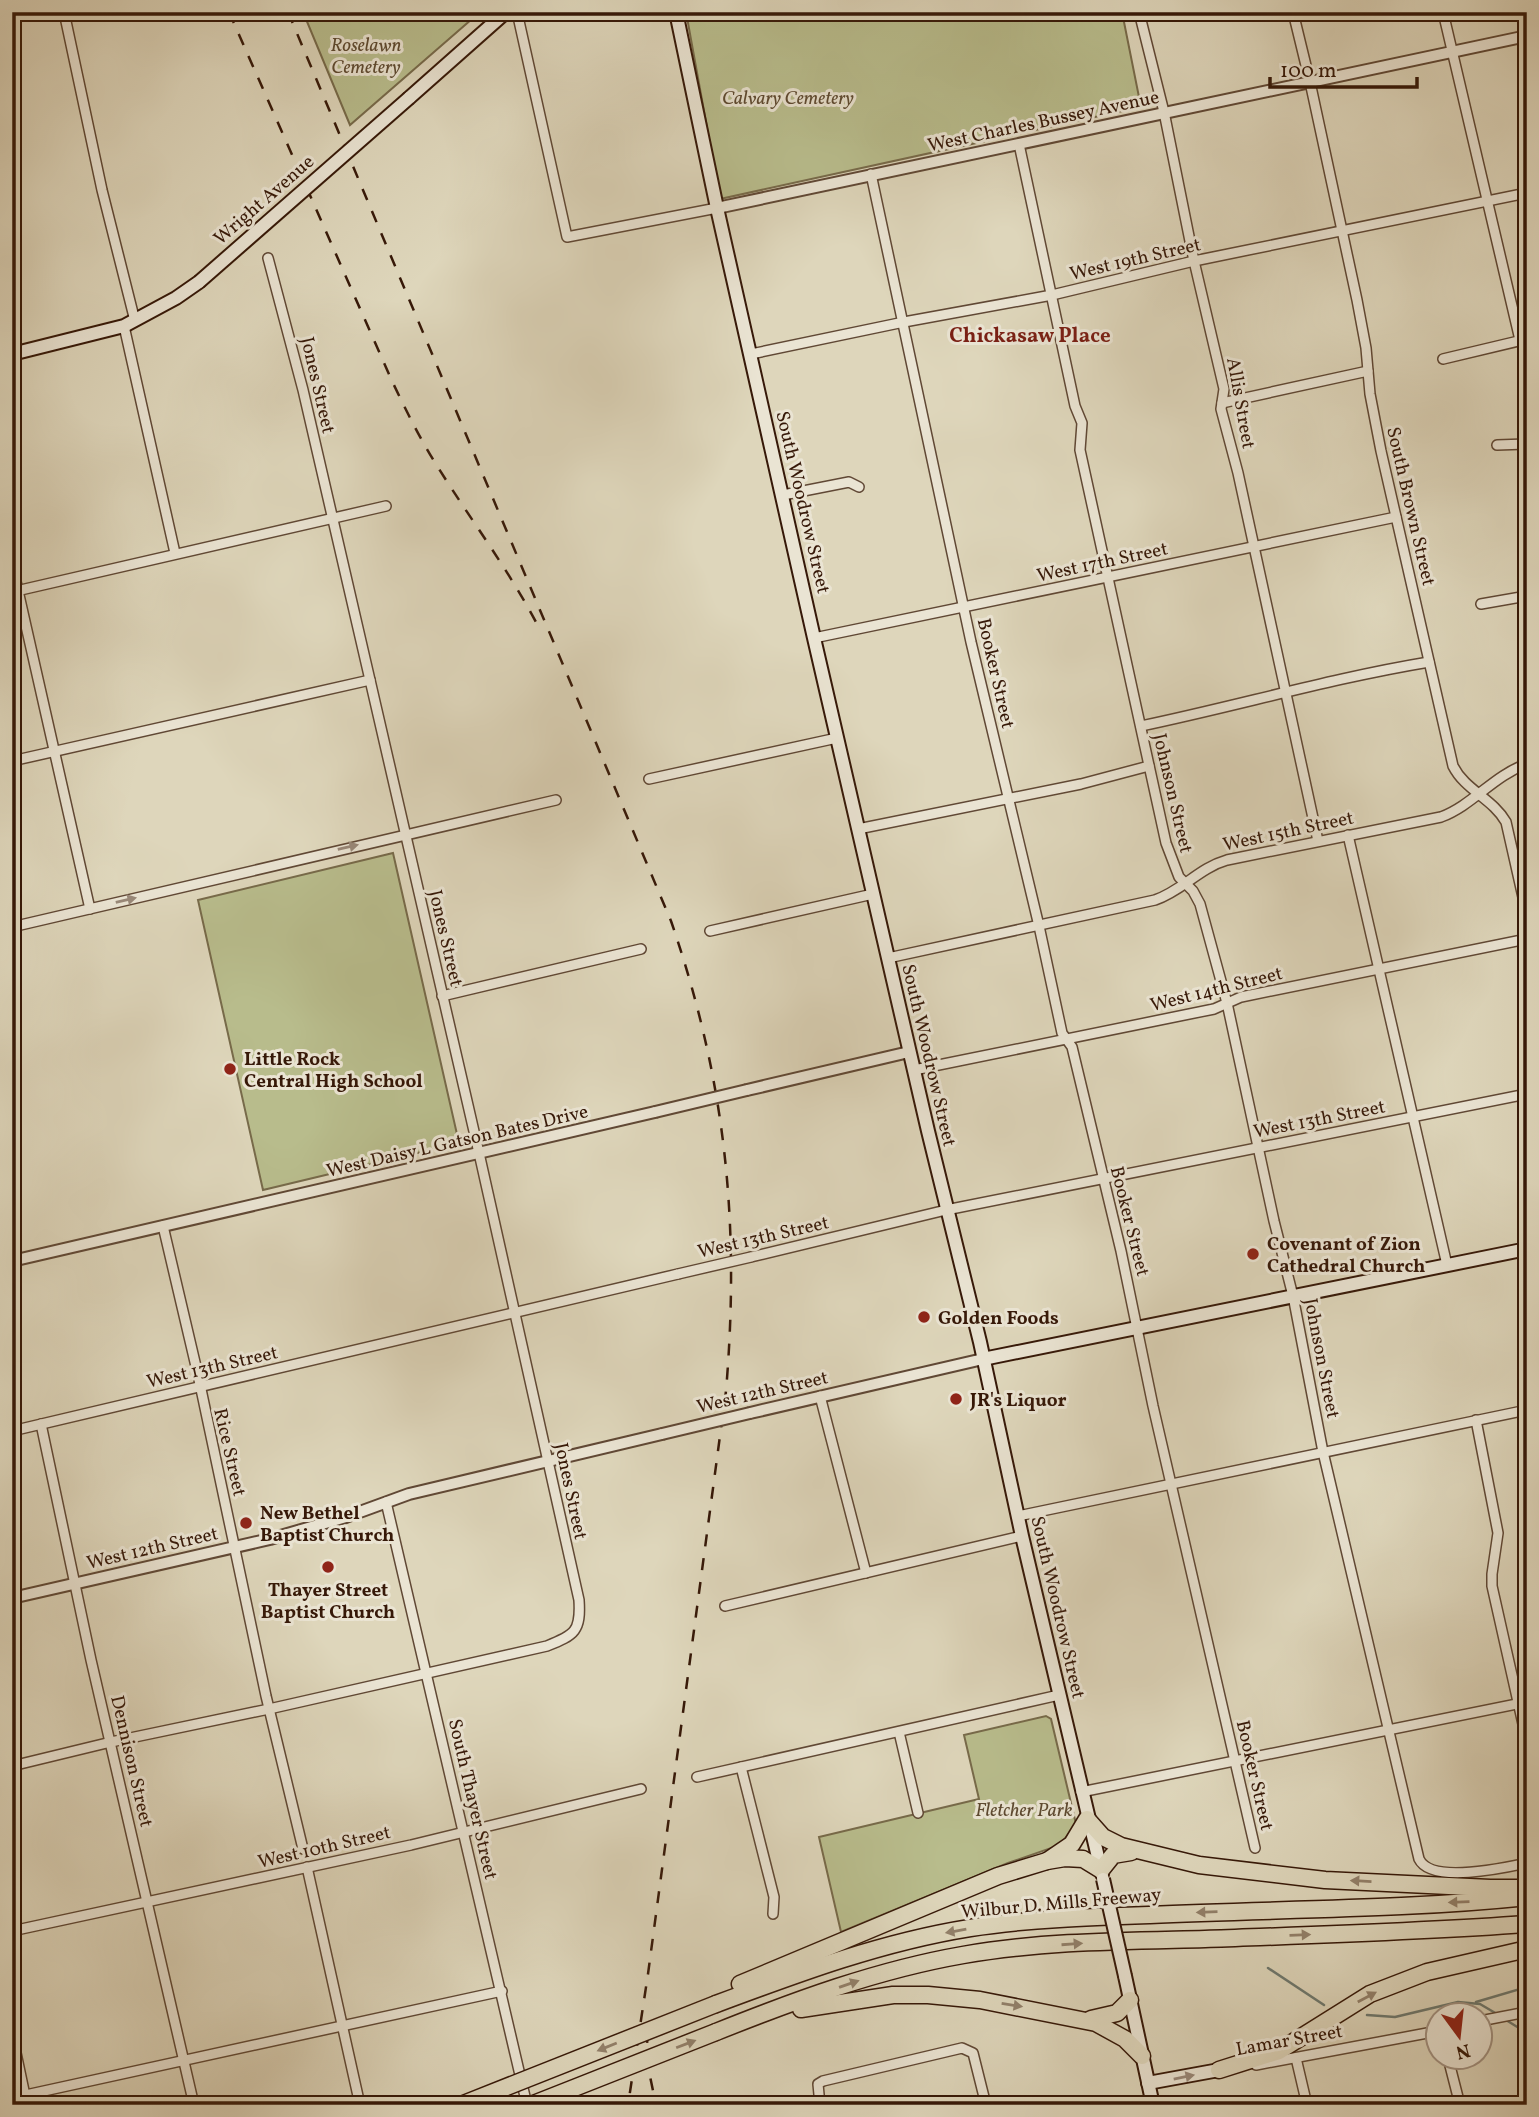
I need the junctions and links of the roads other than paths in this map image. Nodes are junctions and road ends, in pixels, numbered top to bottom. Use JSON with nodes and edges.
{"nodes":[{"id":1,"x":64,"y":12,"type":"edge"},
{"id":2,"x":506,"y":12,"type":"edge"},
{"id":3,"x":517,"y":12,"type":"edge"},
{"id":4,"x":676,"y":12,"type":"edge"},
{"id":5,"x":1139,"y":12,"type":"edge"},
{"id":6,"x":1293,"y":12,"type":"edge"},
{"id":7,"x":1443,"y":12,"type":"edge"},
{"id":8,"x":1527,"y":36,"type":"edge"},
{"id":9,"x":1452,"y":52,"type":"junction"},
{"id":10,"x":1310,"y":82,"type":"junction"},
{"id":11,"x":1164,"y":112,"type":"junction"},
{"id":12,"x":1019,"y":144,"type":"junction"},
{"id":13,"x":871,"y":174,"type":"junction"},
{"id":14,"x":1527,"y":193,"type":"edge"},
{"id":15,"x":1488,"y":202,"type":"junction"},
{"id":16,"x":717,"y":208,"type":"junction"},
{"id":17,"x":1341,"y":231,"type":"junction"},
{"id":18,"x":268,"y":258,"type":"dead end"},
{"id":19,"x":1194,"y":261,"type":"junction"},
{"id":20,"x":1052,"y":295,"type":"junction"},
{"id":21,"x":904,"y":322,"type":"junction"},
{"id":22,"x":130,"y":324,"type":"junction"},
{"id":23,"x":1523,"y":340,"type":"edge"},
{"id":24,"x":12,"y":354,"type":"edge"},
{"id":25,"x":751,"y":354,"type":"junction"},
{"id":26,"x":1443,"y":359,"type":"dead end"},
{"id":27,"x":1368,"y":371,"type":"junction"},
{"id":28,"x":1222,"y":403,"type":"junction"},
{"id":29,"x":1527,"y":444,"type":"edge"},
{"id":30,"x":1497,"y":445,"type":"dead end"},
{"id":31,"x":859,"y":488,"type":"dead end"},
{"id":32,"x":783,"y":495,"type":"junction"},
{"id":33,"x":386,"y":506,"type":"dead end"},
{"id":34,"x":1396,"y":517,"type":"junction"},
{"id":35,"x":331,"y":518,"type":"junction"},
{"id":36,"x":1254,"y":547,"type":"junction"},
{"id":37,"x":175,"y":553,"type":"junction"},
{"id":38,"x":12,"y":564,"type":"edge"},
{"id":39,"x":1109,"y":577,"type":"junction"},
{"id":40,"x":15,"y":592,"type":"edge"},
{"id":41,"x":1527,"y":596,"type":"edge"},
{"id":42,"x":1482,"y":604,"type":"dead end"},
{"id":43,"x":964,"y":607,"type":"junction"},
{"id":44,"x":814,"y":638,"type":"junction"},
{"id":45,"x":1429,"y":662,"type":"junction"},
{"id":46,"x":370,"y":680,"type":"junction"},
{"id":47,"x":1284,"y":693,"type":"junction"},
{"id":48,"x":1141,"y":726,"type":"junction"},
{"id":49,"x":837,"y":738,"type":"junction"},
{"id":50,"x":55,"y":752,"type":"junction"},
{"id":51,"x":12,"y":761,"type":"edge"},
{"id":52,"x":1527,"y":764,"type":"edge"},
{"id":53,"x":1149,"y":766,"type":"junction"},
{"id":54,"x":649,"y":779,"type":"dead end"},
{"id":55,"x":1479,"y":794,"type":"junction"},
{"id":56,"x":1007,"y":798,"type":"junction"},
{"id":57,"x":555,"y":800,"type":"dead end"},
{"id":58,"x":858,"y":829,"type":"junction"},
{"id":59,"x":405,"y":834,"type":"junction"},
{"id":60,"x":1348,"y":835,"type":"junction"},
{"id":61,"x":1318,"y":841,"type":"junction"},
{"id":62,"x":1185,"y":883,"type":"junction"},
{"id":63,"x":873,"y":894,"type":"junction"},
{"id":64,"x":90,"y":909,"type":"junction"},
{"id":65,"x":1527,"y":915,"type":"edge"},
{"id":66,"x":1039,"y":926,"type":"junction"},
{"id":67,"x":12,"y":927,"type":"edge"},
{"id":68,"x":710,"y":931,"type":"dead end"},
{"id":69,"x":1527,"y":939,"type":"edge"},
{"id":70,"x":641,"y":949,"type":"dead end"},
{"id":71,"x":888,"y":958,"type":"junction"},
{"id":72,"x":1378,"y":970,"type":"junction"},
{"id":73,"x":442,"y":996,"type":"junction"},
{"id":74,"x":1227,"y":1003,"type":"junction"},
{"id":75,"x":1067,"y":1040,"type":"junction"},
{"id":76,"x":909,"y":1052,"type":"junction"},
{"id":77,"x":914,"y":1070,"type":"junction"},
{"id":78,"x":1527,"y":1094,"type":"edge"},
{"id":79,"x":1412,"y":1117,"type":"junction"},
{"id":80,"x":1259,"y":1147,"type":"junction"},
{"id":81,"x":479,"y":1153,"type":"junction"},
{"id":82,"x":1102,"y":1179,"type":"junction"},
{"id":83,"x":946,"y":1210,"type":"junction"},
{"id":84,"x":163,"y":1226,"type":"junction"},
{"id":85,"x":1527,"y":1249,"type":"edge"},
{"id":86,"x":12,"y":1261,"type":"edge"},
{"id":87,"x":1447,"y":1265,"type":"junction"},
{"id":88,"x":1293,"y":1296,"type":"junction"},
{"id":89,"x":513,"y":1312,"type":"junction"},
{"id":90,"x":1138,"y":1328,"type":"junction"},
{"id":91,"x":983,"y":1359,"type":"junction"},
{"id":92,"x":200,"y":1386,"type":"junction"},
{"id":93,"x":820,"y":1396,"type":"junction"},
{"id":94,"x":1527,"y":1410,"type":"edge"},
{"id":95,"x":1476,"y":1420,"type":"junction"},
{"id":96,"x":41,"y":1424,"type":"junction"},
{"id":97,"x":12,"y":1431,"type":"edge"},
{"id":98,"x":1323,"y":1452,"type":"junction"},
{"id":99,"x":548,"y":1461,"type":"junction"},
{"id":100,"x":1171,"y":1484,"type":"junction"},
{"id":101,"x":386,"y":1502,"type":"junction"},
{"id":102,"x":1018,"y":1516,"type":"junction"},
{"id":103,"x":1022,"y":1536,"type":"junction"},
{"id":104,"x":234,"y":1548,"type":"junction"},
{"id":105,"x":866,"y":1573,"type":"junction"},
{"id":106,"x":77,"y":1583,"type":"junction"},
{"id":107,"x":12,"y":1598,"type":"edge"},
{"id":108,"x":724,"y":1606,"type":"dead end"},
{"id":109,"x":426,"y":1672,"type":"junction"},
{"id":110,"x":1059,"y":1695,"type":"junction"},
{"id":111,"x":1522,"y":1703,"type":"edge"},
{"id":112,"x":269,"y":1709,"type":"junction"},
{"id":113,"x":1388,"y":1730,"type":"junction"},
{"id":114,"x":899,"y":1732,"type":"junction"},
{"id":115,"x":111,"y":1742,"type":"junction"},
{"id":116,"x":1527,"y":1742,"type":"edge"},
{"id":117,"x":1235,"y":1761,"type":"junction"},
{"id":118,"x":12,"y":1766,"type":"edge"},
{"id":119,"x":741,"y":1767,"type":"junction"},
{"id":120,"x":697,"y":1777,"type":"dead end"},
{"id":121,"x":641,"y":1789,"type":"dead end"},
{"id":122,"x":1082,"y":1792,"type":"junction"},
{"id":123,"x":918,"y":1813,"type":"dead end"},
{"id":124,"x":1087,"y":1819,"type":"junction"},
{"id":125,"x":463,"y":1831,"type":"junction"},
{"id":126,"x":1255,"y":1848,"type":"dead end"},
{"id":127,"x":303,"y":1849,"type":"dead end"},
{"id":128,"x":1137,"y":1852,"type":"junction"},
{"id":129,"x":1046,"y":1861,"type":"junction"},
{"id":130,"x":1527,"y":1863,"type":"edge"},
{"id":131,"x":307,"y":1867,"type":"junction"},
{"id":132,"x":1102,"y":1874,"type":"junction"},
{"id":133,"x":1527,"y":1888,"type":"edge"},
{"id":134,"x":1527,"y":1898,"type":"edge"},
{"id":135,"x":148,"y":1902,"type":"junction"},
{"id":136,"x":773,"y":1914,"type":"dead end"},
{"id":137,"x":1527,"y":1924,"type":"edge"},
{"id":138,"x":12,"y":1931,"type":"edge"},
{"id":139,"x":1527,"y":1949,"type":"edge"},
{"id":140,"x":502,"y":1991,"type":"junction"},
{"id":141,"x":715,"y":2000,"type":"junction"},
{"id":142,"x":1129,"y":2000,"type":"junction"},
{"id":143,"x":1527,"y":2011,"type":"edge"},
{"id":144,"x":750,"y":2018,"type":"junction"},
{"id":145,"x":1494,"y":2018,"type":"edge"},
{"id":146,"x":1085,"y":2019,"type":"junction"},
{"id":147,"x":344,"y":2026,"type":"junction"},
{"id":148,"x":1424,"y":2033,"type":"edge"},
{"id":149,"x":12,"y":2034,"type":"edge"},
{"id":150,"x":1142,"y":2056,"type":"junction"},
{"id":151,"x":1296,"y":2058,"type":"junction"},
{"id":152,"x":184,"y":2060,"type":"junction"},
{"id":153,"x":1219,"y":2070,"type":"junction"},
{"id":154,"x":1452,"y":2072,"type":"edge"},
{"id":155,"x":1148,"y":2084,"type":"junction"},
{"id":156,"x":12,"y":2098,"type":"edge"},
{"id":157,"x":26,"y":2100,"type":"edge"},
{"id":158,"x":194,"y":2105,"type":"edge"},
{"id":159,"x":360,"y":2105,"type":"edge"},
{"id":160,"x":461,"y":2105,"type":"edge"},
{"id":161,"x":529,"y":2105,"type":"edge"},
{"id":162,"x":820,"y":2105,"type":"edge"},
{"id":163,"x":986,"y":2105,"type":"edge"},
{"id":164,"x":1153,"y":2105,"type":"edge"},
{"id":165,"x":1307,"y":2105,"type":"edge"},
{"id":166,"x":1460,"y":2105,"type":"edge"}],
"edges":[{"from":1,"to":22,"type":"street"},
{"from":2,"to":22,"type":"main road","name":"Wright Avenue","bridge":true},
{"from":3,"to":16,"type":"street","name":"West Charles Bussey Avenue"},
{"from":4,"to":16,"type":"main road","name":"South Woodrow Street"},
{"from":5,"to":11,"type":"street","name":"Allis Street"},
{"from":6,"to":10,"type":"street","name":"South Brown Street"},
{"from":7,"to":9,"type":"street"},
{"from":8,"to":9,"type":"street","name":"West Charles Bussey Avenue"},
{"from":9,"to":10,"type":"street","name":"West Charles Bussey Avenue"},
{"from":9,"to":15,"type":"street"},
{"from":10,"to":11,"type":"street","name":"West Charles Bussey Avenue"},
{"from":10,"to":17,"type":"street","name":"South Brown Street"},
{"from":11,"to":12,"type":"street","name":"West Charles Bussey Avenue"},
{"from":11,"to":19,"type":"street","name":"Allis Street"},
{"from":12,"to":13,"type":"street","name":"West Charles Bussey Avenue"},
{"from":12,"to":20,"type":"street","name":"Johnson Street"},
{"from":13,"to":16,"type":"street","name":"West Charles Bussey Avenue"},
{"from":13,"to":21,"type":"street","name":"Booker Street"},
{"from":14,"to":15,"type":"street","name":"West 19th Street"},
{"from":15,"to":17,"type":"street","name":"West 19th Street"},
{"from":15,"to":23,"type":"street"},
{"from":16,"to":25,"type":"main road","name":"South Woodrow Street"},
{"from":17,"to":19,"type":"street","name":"West 19th Street"},
{"from":17,"to":27,"type":"street","name":"South Brown Street"},
{"from":18,"to":35,"type":"street","name":"Jones Street"},
{"from":19,"to":20,"type":"street","name":"West 19th Street"},
{"from":19,"to":28,"type":"street","name":"Allis Street"},
{"from":20,"to":21,"type":"street","name":"West 19th Street"},
{"from":20,"to":39,"type":"street","name":"Johnson Street"},
{"from":21,"to":25,"type":"street","name":"West 19th Street"},
{"from":21,"to":43,"type":"street","name":"Booker Street"},
{"from":22,"to":24,"type":"main road","name":"Wright Avenue"},
{"from":22,"to":37,"type":"street"},
{"from":23,"to":26,"type":"street"},
{"from":25,"to":32,"type":"main road","name":"South Woodrow Street"},
{"from":27,"to":28,"type":"street"},
{"from":27,"to":34,"type":"street","name":"South Brown Street"},
{"from":28,"to":36,"type":"street","name":"Allis Street"},
{"from":29,"to":30,"type":"street"},
{"from":31,"to":32,"type":"street"},
{"from":32,"to":44,"type":"main road","name":"South Woodrow Street"},
{"from":33,"to":35,"type":"street"},
{"from":34,"to":36,"type":"street","name":"West 17th Street"},
{"from":34,"to":45,"type":"street","name":"South Brown Street"},
{"from":35,"to":37,"type":"street"},
{"from":35,"to":46,"type":"street","name":"Jones Street"},
{"from":36,"to":39,"type":"street","name":"West 17th Street"},
{"from":36,"to":47,"type":"street","name":"Allis Street"},
{"from":37,"to":40,"type":"street"},
{"from":38,"to":40,"type":"street"},
{"from":39,"to":43,"type":"street","name":"West 17th Street"},
{"from":39,"to":48,"type":"street","name":"Johnson Street"},
{"from":40,"to":50,"type":"street"},
{"from":41,"to":42,"type":"street"},
{"from":43,"to":44,"type":"street","name":"West 17th Street"},
{"from":43,"to":56,"type":"street","name":"Booker Street"},
{"from":44,"to":49,"type":"main road","name":"South Woodrow Street"},
{"from":45,"to":47,"type":"street"},
{"from":45,"to":55,"type":"street","name":"South Brown Street"},
{"from":46,"to":50,"type":"street"},
{"from":46,"to":59,"type":"street","name":"Jones Street"},
{"from":47,"to":48,"type":"street"},
{"from":47,"to":61,"type":"street","name":"Allis Street"},
{"from":48,"to":53,"type":"street","name":"Johnson Street"},
{"from":49,"to":54,"type":"street"},
{"from":49,"to":58,"type":"main road","name":"South Woodrow Street"},
{"from":50,"to":51,"type":"street"},
{"from":50,"to":64,"type":"street"},
{"from":52,"to":55,"type":"street","name":"West 15th Street"},
{"from":53,"to":56,"type":"street"},
{"from":53,"to":62,"type":"street","name":"Johnson Street"},
{"from":55,"to":60,"type":"street","name":"West 15th Street"},
{"from":55,"to":65,"type":"street","name":"South Brown Street"},
{"from":56,"to":58,"type":"street"},
{"from":56,"to":66,"type":"street","name":"Booker Street"},
{"from":57,"to":59,"type":"street"},
{"from":58,"to":63,"type":"main road","name":"South Woodrow Street"},
{"from":64,"to":59,"type":"street","one_way":true},
{"from":59,"to":73,"type":"street","name":"Jones Street"},
{"from":60,"to":61,"type":"street","name":"West 15th Street"},
{"from":60,"to":72,"type":"street"},
{"from":61,"to":62,"type":"street","name":"West 15th Street"},
{"from":62,"to":66,"type":"street","name":"West 15th Street"},
{"from":62,"to":74,"type":"street","name":"Johnson Street"},
{"from":63,"to":68,"type":"street"},
{"from":63,"to":71,"type":"main road","name":"South Woodrow Street"},
{"from":64,"to":67,"type":"street"},
{"from":66,"to":71,"type":"street","name":"West 15th Street"},
{"from":66,"to":75,"type":"street","name":"Booker Street"},
{"from":69,"to":72,"type":"street","name":"West 14th Street"},
{"from":70,"to":73,"type":"street"},
{"from":71,"to":76,"type":"main road","name":"South Woodrow Street"},
{"from":72,"to":74,"type":"street","name":"West 14th Street"},
{"from":72,"to":79,"type":"street"},
{"from":73,"to":81,"type":"street","name":"Jones Street"},
{"from":74,"to":75,"type":"street","name":"West 14th Street"},
{"from":74,"to":80,"type":"street","name":"Johnson Street"},
{"from":75,"to":77,"type":"street","name":"West 14th Street"},
{"from":75,"to":82,"type":"street","name":"Booker Street"},
{"from":76,"to":77,"type":"main road","name":"South Woodrow Street"},
{"from":76,"to":81,"type":"street","name":"West Daisy L Gatson Bates Drive","bridge":true},
{"from":77,"to":83,"type":"main road","name":"South Woodrow Street"},
{"from":78,"to":79,"type":"street","name":"West 13th Street"},
{"from":79,"to":80,"type":"street","name":"West 13th Street"},
{"from":79,"to":87,"type":"street"},
{"from":80,"to":82,"type":"street","name":"West 13th Street"},
{"from":80,"to":88,"type":"street","name":"Johnson Street"},
{"from":81,"to":84,"type":"street","name":"West Daisy L Gatson Bates Drive"},
{"from":81,"to":89,"type":"street","name":"Jones Street"},
{"from":82,"to":83,"type":"street","name":"West 13th Street"},
{"from":82,"to":90,"type":"street","name":"Booker Street"},
{"from":83,"to":89,"type":"street","name":"West 13th Street","bridge":true},
{"from":83,"to":91,"type":"main road","name":"South Woodrow Street"},
{"from":84,"to":86,"type":"street","name":"West Daisy L Gatson Bates Drive"},
{"from":84,"to":92,"type":"street","name":"Rice Street"},
{"from":85,"to":87,"type":"main road","name":"West 12th Street"},
{"from":87,"to":88,"type":"main road","name":"West 12th Street"},
{"from":88,"to":90,"type":"main road","name":"West 12th Street"},
{"from":88,"to":98,"type":"street","name":"Johnson Street"},
{"from":89,"to":92,"type":"street","name":"West 13th Street"},
{"from":89,"to":99,"type":"street","name":"Jones Street"},
{"from":90,"to":91,"type":"main road","name":"West 12th Street"},
{"from":90,"to":100,"type":"street","name":"Booker Street"},
{"from":91,"to":93,"type":"street","name":"West 12th Street"},
{"from":91,"to":102,"type":"main road","name":"South Woodrow Street"},
{"from":92,"to":96,"type":"street","name":"West 13th Street"},
{"from":92,"to":104,"type":"street","name":"Rice Street"},
{"from":93,"to":99,"type":"street","name":"West 12th Street","bridge":true},
{"from":93,"to":105,"type":"street"},
{"from":94,"to":95,"type":"street"},
{"from":95,"to":98,"type":"street"},
{"from":95,"to":111,"type":"street"},
{"from":96,"to":97,"type":"street","name":"West 13th Street"},
{"from":96,"to":106,"type":"street","name":"Dennison Street"},
{"from":98,"to":100,"type":"street"},
{"from":98,"to":113,"type":"street","name":"Johnson Street"},
{"from":99,"to":101,"type":"street","name":"West 12th Street"},
{"from":99,"to":109,"type":"street","name":"Jones Street"},
{"from":100,"to":102,"type":"street"},
{"from":100,"to":117,"type":"street","name":"Booker Street"},
{"from":101,"to":104,"type":"street","name":"West 12th Street"},
{"from":101,"to":109,"type":"street","name":"South Thayer Street"},
{"from":102,"to":103,"type":"main road","name":"South Woodrow Street"},
{"from":103,"to":105,"type":"street"},
{"from":103,"to":110,"type":"main road","name":"South Woodrow Street"},
{"from":104,"to":106,"type":"street","name":"West 12th Street"},
{"from":104,"to":112,"type":"street","name":"Rice Street"},
{"from":105,"to":108,"type":"street"},
{"from":106,"to":107,"type":"street","name":"West 12th Street"},
{"from":106,"to":115,"type":"street","name":"Dennison Street"},
{"from":109,"to":112,"type":"street"},
{"from":109,"to":125,"type":"street","name":"South Thayer Street"},
{"from":110,"to":114,"type":"street"},
{"from":110,"to":122,"type":"main road","name":"South Woodrow Street"},
{"from":111,"to":113,"type":"street"},
{"from":111,"to":116,"type":"street"},
{"from":112,"to":115,"type":"street"},
{"from":112,"to":127,"type":"street","name":"Rice Street"},
{"from":113,"to":117,"type":"street"},
{"from":113,"to":130,"type":"street","name":"Johnson Street"},
{"from":114,"to":119,"type":"street"},
{"from":114,"to":123,"type":"street"},
{"from":115,"to":118,"type":"street"},
{"from":115,"to":135,"type":"street","name":"Dennison Street"},
{"from":117,"to":122,"type":"street"},
{"from":117,"to":126,"type":"street","name":"Booker Street"},
{"from":119,"to":120,"type":"street"},
{"from":119,"to":136,"type":"street"},
{"from":121,"to":125,"type":"street","name":"West 10th Street"},
{"from":122,"to":124,"type":"main road","name":"South Woodrow Street"},
{"from":124,"to":128,"type":"highway"},
{"from":124,"to":129,"type":"highway"},
{"from":124,"to":132,"type":"main road","name":"South Woodrow Street"},
{"from":125,"to":131,"type":"street","name":"West 10th Street"},
{"from":125,"to":140,"type":"street","name":"South Thayer Street"},
{"from":128,"to":132,"type":"highway"},
{"from":133,"to":128,"type":"highway","one_way":true},
{"from":129,"to":132,"type":"highway"},
{"from":129,"to":141,"type":"highway"},
{"from":131,"to":135,"type":"street","name":"West 10th Street"},
{"from":131,"to":147,"type":"street"},
{"from":132,"to":142,"type":"main road","name":"South Woodrow Street","bridge":true},
{"from":134,"to":141,"type":"highway","name":"Wilbur D. Mills Freeway","one_way":true},
{"from":135,"to":138,"type":"street","name":"West 10th Street"},
{"from":135,"to":152,"type":"street","name":"Dennison Street"},
{"from":144,"to":137,"type":"highway","one_way":true},
{"from":153,"to":139,"type":"highway","one_way":true},
{"from":140,"to":147,"type":"street"},
{"from":140,"to":161,"type":"street","name":"South Thayer Street"},
{"from":141,"to":160,"type":"highway","one_way":true,"bridge":true},
{"from":142,"to":146,"type":"highway"},
{"from":142,"to":150,"type":"main road","name":"South Woodrow Street"},
{"from":143,"to":145,"type":"street"},
{"from":144,"to":146,"type":"highway","one_way":true},
{"from":161,"to":144,"type":"highway","one_way":true,"bridge":true},
{"from":146,"to":150,"type":"highway"},
{"from":147,"to":152,"type":"street"},
{"from":147,"to":159,"type":"street"},
{"from":148,"to":151,"type":"street","name":"Lamar Street"},
{"from":149,"to":157,"type":"street"},
{"from":150,"to":155,"type":"main road","name":"South Woodrow Street"},
{"from":151,"to":153,"type":"street","name":"Lamar Street"},
{"from":151,"to":165,"type":"street"},
{"from":152,"to":157,"type":"street"},
{"from":152,"to":158,"type":"street","name":"Dennison Street"},
{"from":155,"to":153,"type":"main road","name":"Lamar Street","one_way":true},
{"from":154,"to":166,"type":"street"},
{"from":155,"to":164,"type":"main road","name":"South Woodrow Street"},
{"from":156,"to":157,"type":"street"},
{"from":162,"to":163,"type":"street"}]}
